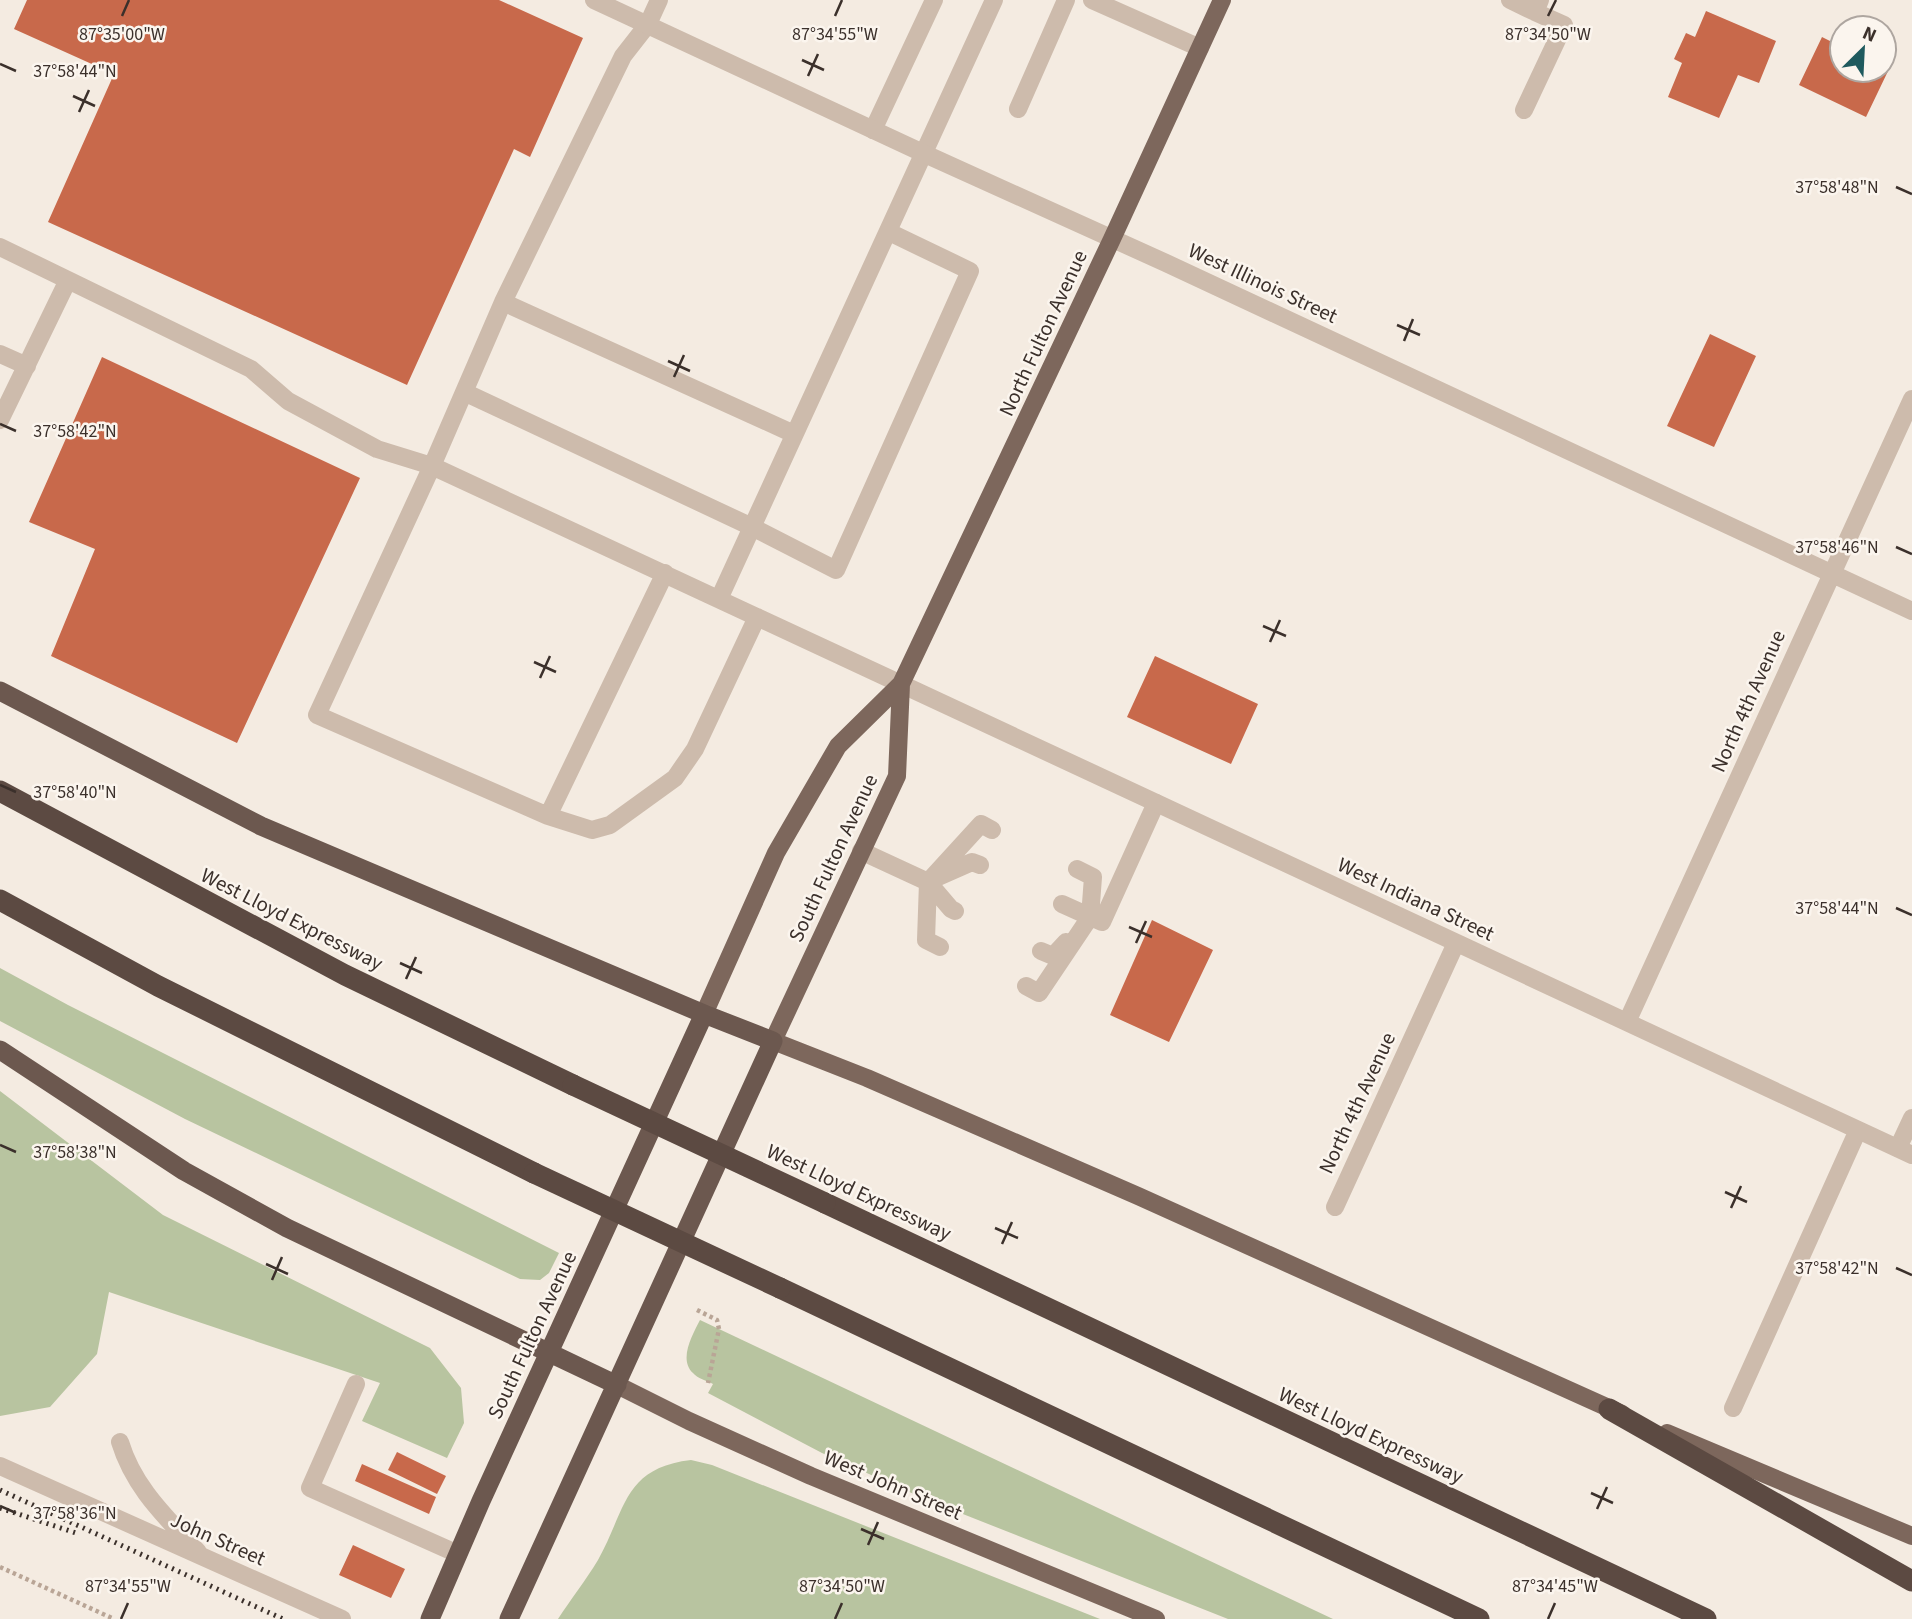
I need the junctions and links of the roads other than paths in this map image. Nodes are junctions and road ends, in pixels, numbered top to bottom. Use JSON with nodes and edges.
{"nodes":[{"id":1,"x":594,"y":0,"type":"edge"},
{"id":2,"x":659,"y":0,"type":"edge"},
{"id":3,"x":934,"y":0,"type":"edge"},
{"id":4,"x":994,"y":0,"type":"edge"},
{"id":5,"x":1066,"y":0,"type":"edge"},
{"id":6,"x":1092,"y":0,"type":"edge"},
{"id":7,"x":1222,"y":0,"type":"edge"},
{"id":8,"x":1510,"y":0,"type":"edge"},
{"id":9,"x":1538,"y":6,"type":"edge"},
{"id":10,"x":648,"y":24,"type":"junction"},
{"id":11,"x":1200,"y":48,"type":"junction"},
{"id":12,"x":1018,"y":109,"type":"dead end"},
{"id":13,"x":1524,"y":110,"type":"dead end"},
{"id":14,"x":873,"y":130,"type":"junction"},
{"id":15,"x":925,"y":154,"type":"junction"},
{"id":16,"x":888,"y":232,"type":"junction"},
{"id":17,"x":1112,"y":239,"type":"junction"},
{"id":18,"x":0,"y":247,"type":"edge"},
{"id":19,"x":68,"y":280,"type":"junction"},
{"id":20,"x":503,"y":302,"type":"junction"},
{"id":21,"x":0,"y":354,"type":"edge"},
{"id":22,"x":27,"y":366,"type":"junction"},
{"id":23,"x":464,"y":392,"type":"junction"},
{"id":24,"x":1912,"y":399,"type":"edge"},
{"id":25,"x":0,"y":420,"type":"edge"},
{"id":26,"x":794,"y":434,"type":"junction"},
{"id":27,"x":432,"y":466,"type":"junction"},
{"id":28,"x":752,"y":527,"type":"junction"},
{"id":29,"x":665,"y":573,"type":"junction"},
{"id":30,"x":1830,"y":573,"type":"junction"},
{"id":31,"x":719,"y":598,"type":"junction"},
{"id":32,"x":1912,"y":611,"type":"edge"},
{"id":33,"x":757,"y":617,"type":"junction"},
{"id":34,"x":901,"y":684,"type":"junction"},
{"id":35,"x":0,"y":691,"type":"edge"},
{"id":36,"x":0,"y":791,"type":"edge"},
{"id":37,"x":1156,"y":803,"type":"junction"},
{"id":38,"x":548,"y":816,"type":"junction"},
{"id":39,"x":992,"y":830,"type":"dead end"},
{"id":40,"x":861,"y":851,"type":"junction"},
{"id":41,"x":980,"y":865,"type":"dead end"},
{"id":42,"x":1077,"y":869,"type":"dead end"},
{"id":43,"x":928,"y":882,"type":"junction"},
{"id":44,"x":0,"y":900,"type":"edge"},
{"id":45,"x":1062,"y":904,"type":"dead end"},
{"id":46,"x":955,"y":911,"type":"dead end"},
{"id":47,"x":1090,"y":917,"type":"junction"},
{"id":48,"x":1456,"y":943,"type":"junction"},
{"id":49,"x":940,"y":947,"type":"dead end"},
{"id":50,"x":1041,"y":951,"type":"dead end"},
{"id":51,"x":1026,"y":986,"type":"dead end"},
{"id":52,"x":704,"y":1014,"type":"junction"},
{"id":53,"x":1627,"y":1022,"type":"junction"},
{"id":54,"x":773,"y":1041,"type":"junction"},
{"id":55,"x":0,"y":1050,"type":"edge"},
{"id":56,"x":1912,"y":1118,"type":"edge"},
{"id":57,"x":1858,"y":1130,"type":"junction"},
{"id":58,"x":1905,"y":1152,"type":"edge"},
{"id":59,"x":1335,"y":1207,"type":"dead end"},
{"id":60,"x":549,"y":1351,"type":"junction"},
{"id":61,"x":356,"y":1384,"type":"dead end"},
{"id":62,"x":617,"y":1385,"type":"junction"},
{"id":63,"x":1733,"y":1408,"type":"dead end"},
{"id":64,"x":1609,"y":1409,"type":"junction"},
{"id":65,"x":120,"y":1442,"type":"dead end"},
{"id":66,"x":0,"y":1466,"type":"edge"},
{"id":67,"x":1912,"y":1536,"type":"edge"},
{"id":68,"x":458,"y":1554,"type":"junction"},
{"id":69,"x":203,"y":1557,"type":"junction"},
{"id":70,"x":1912,"y":1580,"type":"edge"},
{"id":71,"x":342,"y":1619,"type":"edge"},
{"id":72,"x":429,"y":1619,"type":"edge"},
{"id":73,"x":509,"y":1619,"type":"edge"},
{"id":74,"x":1156,"y":1619,"type":"edge"},
{"id":75,"x":1479,"y":1619,"type":"edge"},
{"id":76,"x":1706,"y":1619,"type":"edge"}],
"edges":[{"from":1,"to":10,"type":"street","name":"West Illinois Street"},
{"from":2,"to":10,"type":"street"},
{"from":3,"to":14,"type":"street"},
{"from":4,"to":15,"type":"street"},
{"from":5,"to":12,"type":"street"},
{"from":6,"to":11,"type":"street"},
{"from":7,"to":11,"type":"main road","name":"North Fulton Avenue"},
{"from":8,"to":9,"type":"street"},
{"from":9,"to":13,"type":"street"},
{"from":10,"to":14,"type":"street","name":"West Illinois Street"},
{"from":10,"to":20,"type":"street"},
{"from":11,"to":17,"type":"main road","name":"North Fulton Avenue"},
{"from":14,"to":15,"type":"street","name":"West Illinois Street"},
{"from":15,"to":16,"type":"street"},
{"from":15,"to":17,"type":"street","name":"West Illinois Street"},
{"from":16,"to":26,"type":"street"},
{"from":16,"to":28,"type":"street"},
{"from":17,"to":30,"type":"street","name":"West Illinois Street"},
{"from":17,"to":34,"type":"main road","name":"North Fulton Avenue"},
{"from":18,"to":19,"type":"street","name":"West Indiana Street"},
{"from":19,"to":22,"type":"street"},
{"from":19,"to":27,"type":"street","name":"West Indiana Street"},
{"from":20,"to":23,"type":"street"},
{"from":20,"to":26,"type":"street"},
{"from":21,"to":22,"type":"street"},
{"from":22,"to":25,"type":"street"},
{"from":23,"to":27,"type":"street"},
{"from":23,"to":28,"type":"street"},
{"from":24,"to":30,"type":"street","name":"North 4th Avenue"},
{"from":26,"to":28,"type":"street"},
{"from":27,"to":29,"type":"street","name":"West Indiana Street"},
{"from":27,"to":38,"type":"street"},
{"from":28,"to":31,"type":"street"},
{"from":29,"to":31,"type":"street","name":"West Indiana Street"},
{"from":29,"to":38,"type":"street"},
{"from":30,"to":32,"type":"street","name":"West Illinois Street"},
{"from":30,"to":53,"type":"street","name":"North 4th Avenue"},
{"from":31,"to":33,"type":"street","name":"West Indiana Street"},
{"from":33,"to":34,"type":"street","name":"West Indiana Street"},
{"from":33,"to":38,"type":"street"},
{"from":34,"to":37,"type":"street","name":"West Indiana Street"},
{"from":34,"to":40,"type":"main road","name":"South Fulton Avenue"},
{"from":34,"to":52,"type":"main road","name":"South Fulton Avenue"},
{"from":35,"to":52,"type":"highway"},
{"from":36,"to":76,"type":"highway","name":"West Lloyd Expressway","bridge":true},
{"from":37,"to":47,"type":"street"},
{"from":37,"to":48,"type":"street","name":"West Indiana Street"},
{"from":39,"to":43,"type":"street"},
{"from":40,"to":43,"type":"street"},
{"from":40,"to":54,"type":"main road","name":"South Fulton Avenue"},
{"from":41,"to":43,"type":"street"},
{"from":42,"to":47,"type":"street"},
{"from":43,"to":46,"type":"street"},
{"from":43,"to":49,"type":"street"},
{"from":44,"to":75,"type":"highway","bridge":true},
{"from":45,"to":47,"type":"street"},
{"from":47,"to":50,"type":"street"},
{"from":47,"to":51,"type":"street"},
{"from":48,"to":53,"type":"street","name":"West Indiana Street"},
{"from":48,"to":59,"type":"street","name":"North 4th Avenue"},
{"from":52,"to":54,"type":"highway"},
{"from":52,"to":60,"type":"highway","name":"South Fulton Avenue"},
{"from":53,"to":57,"type":"street","name":"West Indiana Street"},
{"from":54,"to":62,"type":"highway","name":"South Fulton Avenue"},
{"from":54,"to":64,"type":"main road"},
{"from":55,"to":60,"type":"highway"},
{"from":56,"to":58,"type":"street"},
{"from":57,"to":58,"type":"street","name":"West Indiana Street"},
{"from":57,"to":63,"type":"street"},
{"from":60,"to":62,"type":"highway"},
{"from":60,"to":68,"type":"highway","name":"South Fulton Avenue"},
{"from":61,"to":68,"type":"street"},
{"from":62,"to":73,"type":"highway","name":"South Fulton Avenue"},
{"from":62,"to":74,"type":"main road","name":"West John Street"},
{"from":64,"to":67,"type":"main road"},
{"from":64,"to":70,"type":"highway"},
{"from":65,"to":69,"type":"street"},
{"from":66,"to":69,"type":"street","name":"John Street"},
{"from":68,"to":72,"type":"highway","name":"South Fulton Avenue"},
{"from":69,"to":71,"type":"street","name":"John Street"}]}
